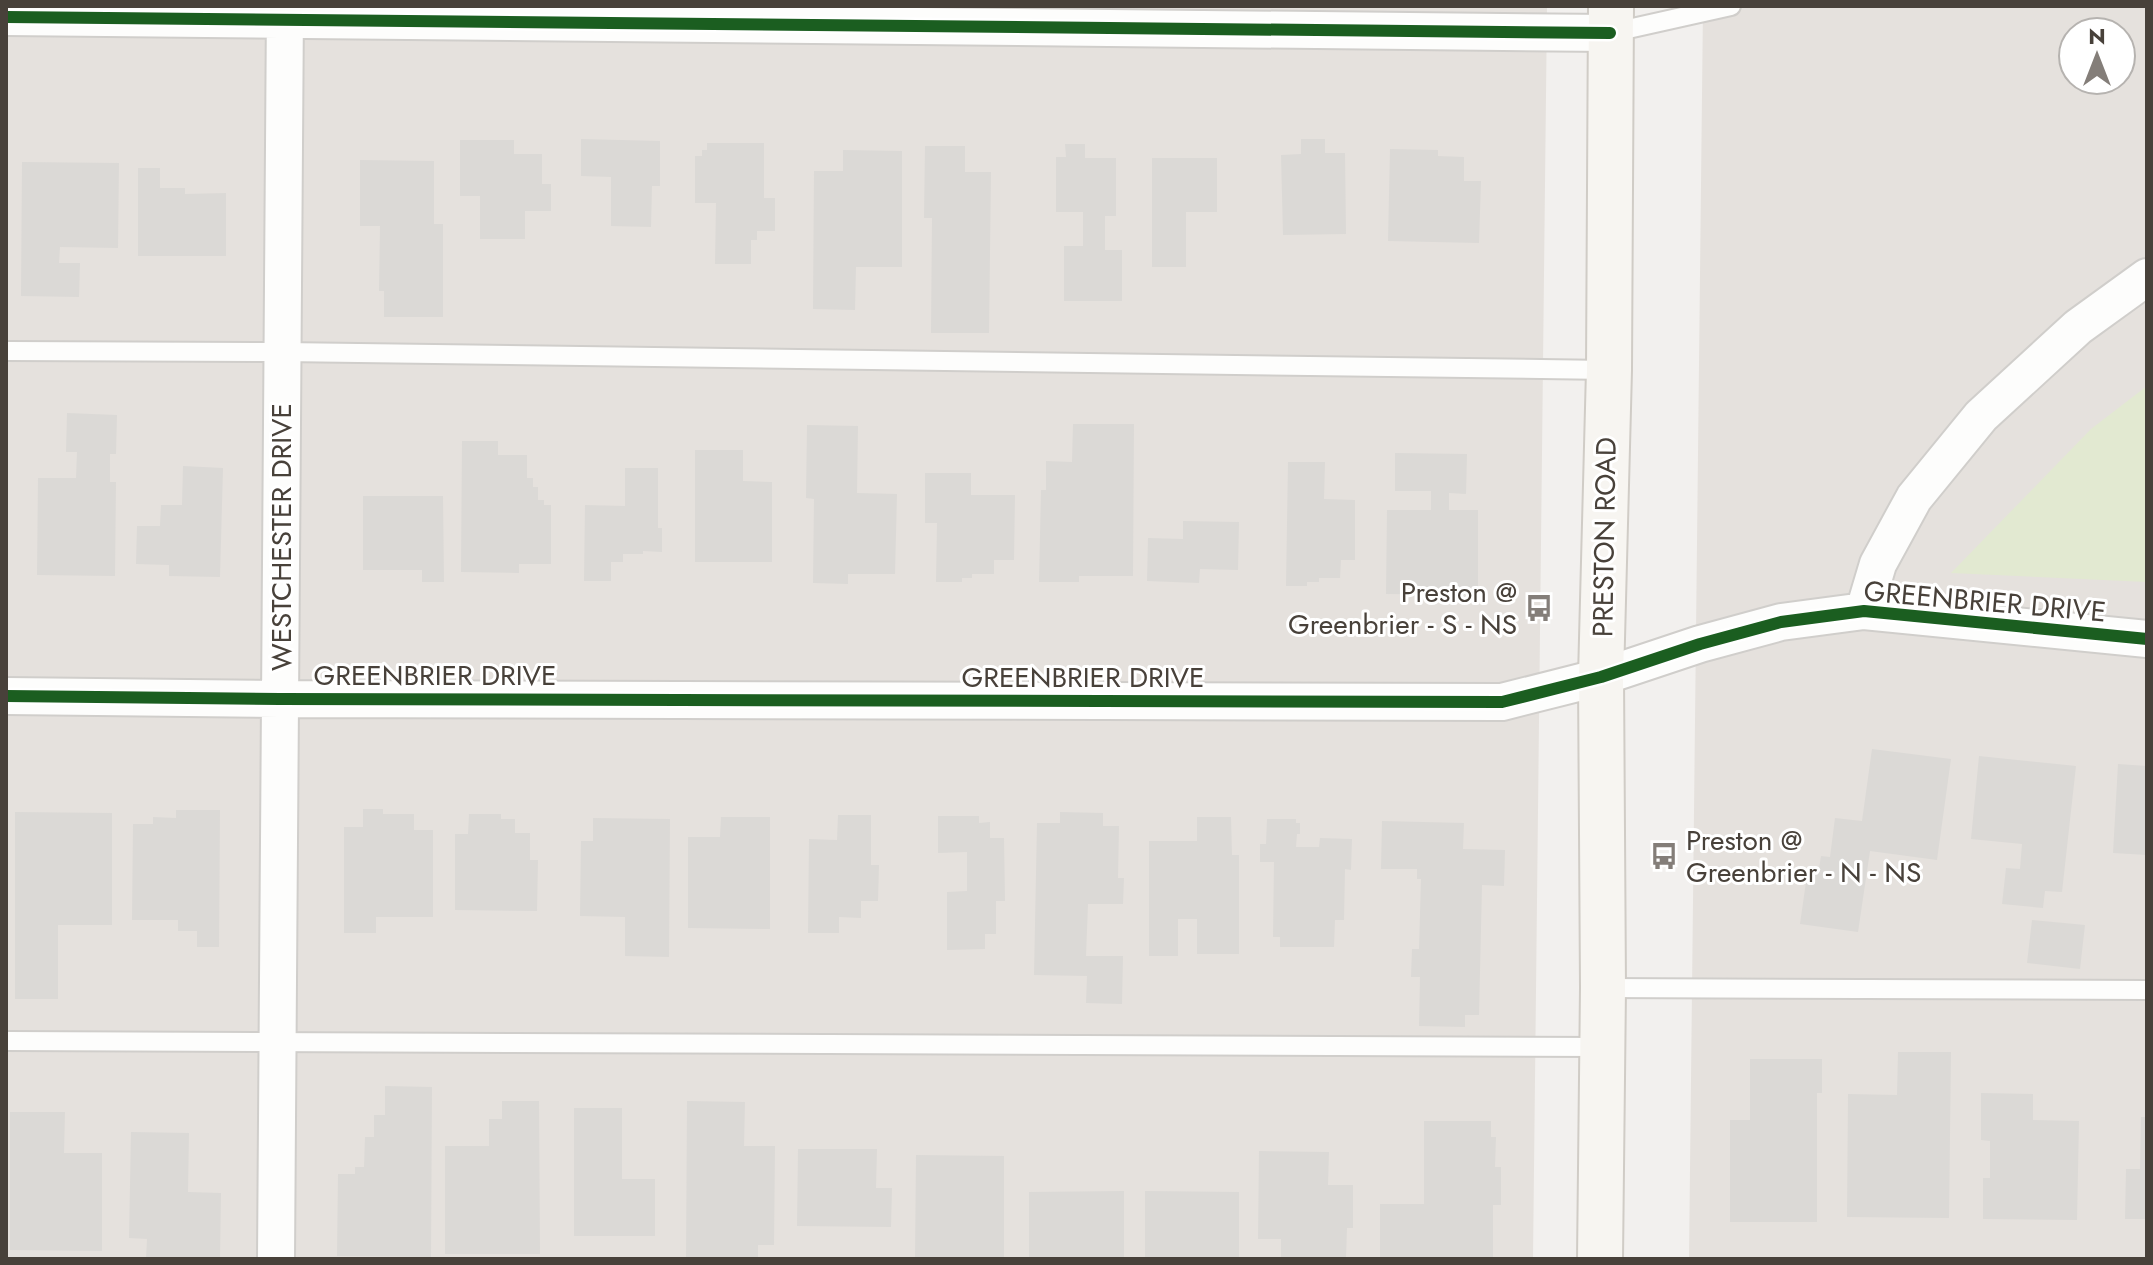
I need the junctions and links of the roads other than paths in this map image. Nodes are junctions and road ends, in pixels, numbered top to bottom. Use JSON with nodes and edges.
{"nodes":[{"id":1,"x":1731,"y":6,"type":"edge"},
{"id":2,"x":285,"y":13,"type":"edge"},
{"id":3,"x":6,"y":17,"type":"edge"},
{"id":4,"x":1610,"y":19,"type":"edge"},
{"id":5,"x":2147,"y":277,"type":"edge"},
{"id":6,"x":6,"y":351,"type":"edge"},
{"id":7,"x":283,"y":352,"type":"junction"},
{"id":8,"x":1609,"y":370,"type":"junction"},
{"id":9,"x":1864,"y":611,"type":"junction"},
{"id":10,"x":2147,"y":639,"type":"edge"},
{"id":11,"x":1601,"y":677,"type":"junction"},
{"id":12,"x":6,"y":696,"type":"edge"},
{"id":13,"x":280,"y":699,"type":"junction"},
{"id":14,"x":1603,"y":988,"type":"junction"},
{"id":15,"x":2147,"y":990,"type":"edge"},
{"id":16,"x":6,"y":1041,"type":"edge"},
{"id":17,"x":277,"y":1043,"type":"junction"},
{"id":18,"x":1602,"y":1047,"type":"junction"},
{"id":19,"x":276,"y":1259,"type":"edge"},
{"id":20,"x":1600,"y":1259,"type":"edge"}],
"edges":[{"from":1,"to":4,"type":"lane"},
{"from":2,"to":3,"type":"street"},
{"from":2,"to":4,"type":"street"},
{"from":2,"to":7,"type":"street","name":"WESTCHESTER DRIVE"},
{"from":4,"to":8,"type":"main road","name":"PRESTON ROAD"},
{"from":5,"to":9,"type":"street"},
{"from":6,"to":7,"type":"lane"},
{"from":7,"to":8,"type":"lane"},
{"from":7,"to":13,"type":"street","name":"WESTCHESTER DRIVE"},
{"from":8,"to":11,"type":"main road","name":"PRESTON ROAD"},
{"from":9,"to":10,"type":"street","name":"GREENBRIER DRIVE"},
{"from":9,"to":11,"type":"street","name":"GREENBRIER DRIVE"},
{"from":11,"to":13,"type":"street","name":"GREENBRIER DRIVE"},
{"from":11,"to":14,"type":"main road","name":"PRESTON ROAD"},
{"from":12,"to":13,"type":"street","name":"GREENBRIER DRIVE"},
{"from":13,"to":17,"type":"street","name":"WESTCHESTER DRIVE"},
{"from":14,"to":15,"type":"lane"},
{"from":14,"to":18,"type":"main road","name":"PRESTON ROAD"},
{"from":16,"to":17,"type":"lane"},
{"from":17,"to":18,"type":"lane"},
{"from":17,"to":19,"type":"street","name":"WESTCHESTER DRIVE"},
{"from":18,"to":20,"type":"main road","name":"PRESTON ROAD"}]}
